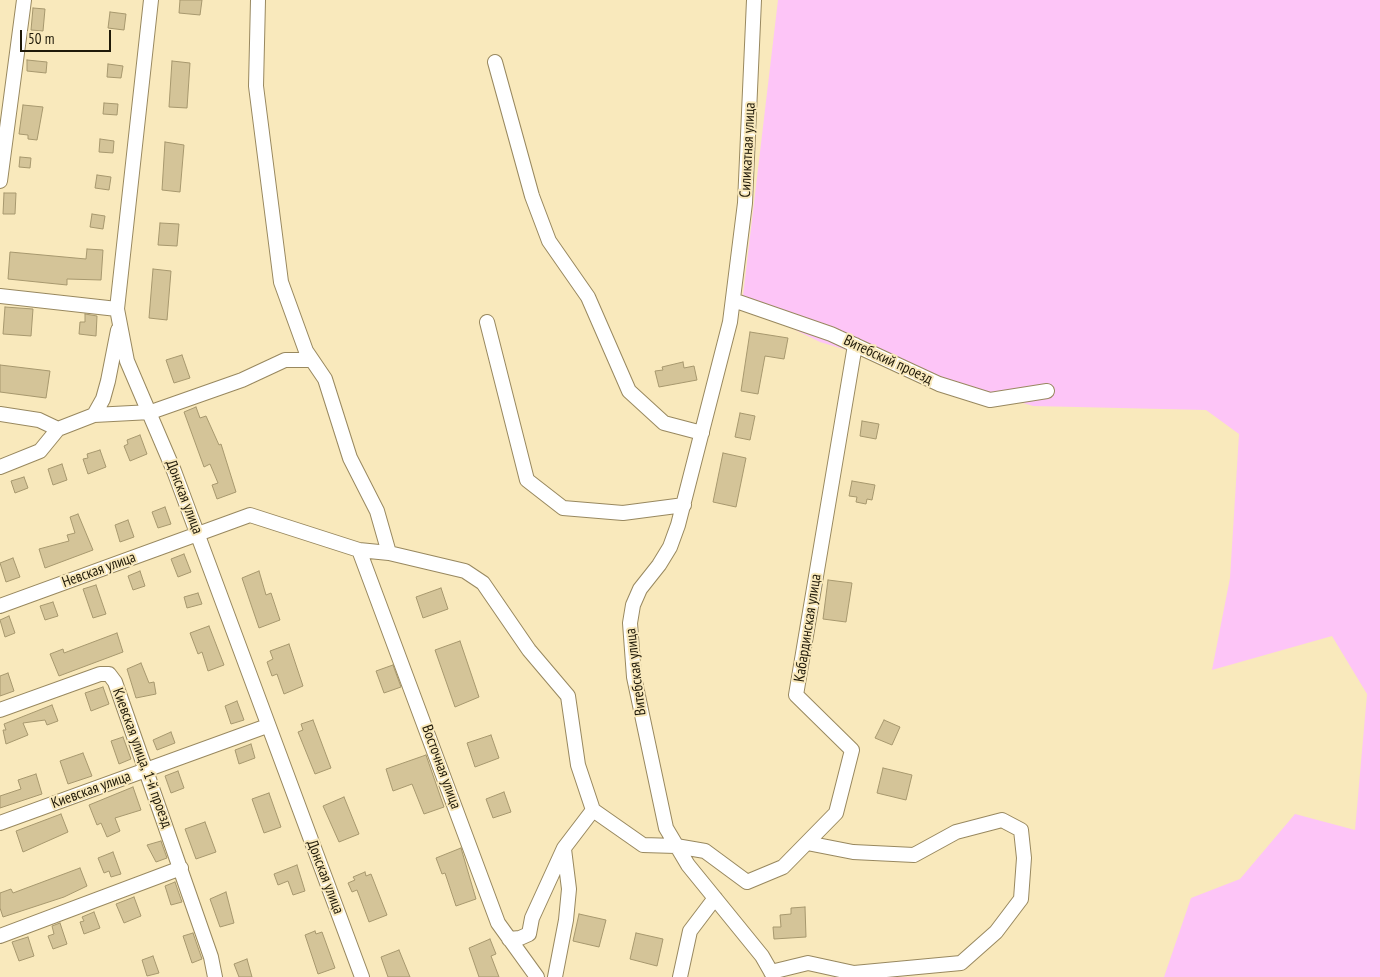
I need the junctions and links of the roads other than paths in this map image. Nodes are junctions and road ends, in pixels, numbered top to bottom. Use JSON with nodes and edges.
{"nodes":[{"id":1,"x":24,"y":0,"type":"edge"},
{"id":2,"x":151,"y":0,"type":"edge"},
{"id":3,"x":258,"y":0,"type":"edge"},
{"id":4,"x":754,"y":0,"type":"edge"},
{"id":5,"x":495,"y":62,"type":"dead end"},
{"id":6,"x":0,"y":181,"type":"edge"},
{"id":7,"x":0,"y":296,"type":"edge"},
{"id":8,"x":733,"y":300,"type":"junction"},
{"id":9,"x":118,"y":315,"type":"junction"},
{"id":10,"x":487,"y":322,"type":"dead end"},
{"id":11,"x":855,"y":345,"type":"junction"},
{"id":12,"x":312,"y":360,"type":"junction"},
{"id":13,"x":1046,"y":391,"type":"dead end"},
{"id":14,"x":151,"y":412,"type":"junction"},
{"id":15,"x":0,"y":414,"type":"edge"},
{"id":16,"x":94,"y":415,"type":"junction"},
{"id":17,"x":58,"y":429,"type":"junction"},
{"id":18,"x":702,"y":433,"type":"junction"},
{"id":19,"x":0,"y":467,"type":"edge"},
{"id":20,"x":684,"y":505,"type":"junction"},
{"id":21,"x":198,"y":535,"type":"junction"},
{"id":22,"x":359,"y":550,"type":"junction"},
{"id":23,"x":389,"y":554,"type":"junction"},
{"id":24,"x":0,"y":606,"type":"edge"},
{"id":25,"x":0,"y":710,"type":"edge"},
{"id":26,"x":267,"y":726,"type":"junction"},
{"id":27,"x":147,"y":770,"type":"junction"},
{"id":28,"x":593,"y":810,"type":"junction"},
{"id":29,"x":0,"y":823,"type":"edge"},
{"id":30,"x":807,"y":843,"type":"junction"},
{"id":31,"x":676,"y":846,"type":"junction"},
{"id":32,"x":564,"y":848,"type":"junction"},
{"id":33,"x":181,"y":868,"type":"junction"},
{"id":34,"x":715,"y":898,"type":"junction"},
{"id":35,"x":528,"y":934,"type":"junction"},
{"id":36,"x":0,"y":936,"type":"edge"},
{"id":37,"x":509,"y":939,"type":"junction"},
{"id":38,"x":536,"y":974,"type":"edge"},
{"id":39,"x":773,"y":975,"type":"edge"},
{"id":40,"x":215,"y":977,"type":"edge"},
{"id":41,"x":362,"y":977,"type":"edge"},
{"id":42,"x":555,"y":977,"type":"edge"},
{"id":43,"x":680,"y":977,"type":"edge"}],
"edges":[{"from":1,"to":6,"type":"street"},
{"from":2,"to":9,"type":"street","name":"Донская улица"},
{"from":3,"to":12,"type":"street"},
{"from":4,"to":8,"type":"street","name":"Силикатная улица"},
{"from":5,"to":18,"type":"street"},
{"from":7,"to":9,"type":"street"},
{"from":8,"to":11,"type":"street","name":"Витебский проезд"},
{"from":8,"to":18,"type":"street","name":"Витебская улица"},
{"from":9,"to":14,"type":"street","name":"Донская улица"},
{"from":9,"to":16,"type":"street"},
{"from":10,"to":20,"type":"street"},
{"from":11,"to":13,"type":"street","name":"Витебский проезд"},
{"from":11,"to":30,"type":"street","name":"Кабардинская улица"},
{"from":12,"to":14,"type":"street"},
{"from":12,"to":23,"type":"street"},
{"from":14,"to":16,"type":"street"},
{"from":14,"to":21,"type":"street","name":"Донская улица"},
{"from":15,"to":17,"type":"street"},
{"from":16,"to":17,"type":"street"},
{"from":17,"to":19,"type":"street"},
{"from":18,"to":20,"type":"street","name":"Витебская улица"},
{"from":20,"to":31,"type":"street","name":"Витебская улица"},
{"from":21,"to":22,"type":"street","name":"Невская улица"},
{"from":21,"to":24,"type":"street","name":"Невская улица"},
{"from":21,"to":26,"type":"street","name":"Донская улица"},
{"from":22,"to":23,"type":"street","name":"Невская улица"},
{"from":22,"to":37,"type":"street","name":"Восточная улица"},
{"from":23,"to":28,"type":"street","name":"Невская улица"},
{"from":25,"to":27,"type":"street","name":"Киевская улица, 1-й проезд"},
{"from":26,"to":27,"type":"street","name":"Киевская улица"},
{"from":26,"to":41,"type":"street","name":"Донская улица"},
{"from":27,"to":29,"type":"street","name":"Киевская улица"},
{"from":27,"to":33,"type":"street","name":"Киевская улица, 1-й проезд"},
{"from":28,"to":31,"type":"street"},
{"from":28,"to":32,"type":"street"},
{"from":30,"to":31,"type":"street","name":"Кабардинская улица"},
{"from":30,"to":39,"type":"street"},
{"from":31,"to":34,"type":"street","name":"Витебская улица"},
{"from":32,"to":35,"type":"street"},
{"from":32,"to":42,"type":"street"},
{"from":33,"to":36,"type":"street"},
{"from":33,"to":40,"type":"street","name":"Киевская улица, 1-й проезд"},
{"from":34,"to":39,"type":"street","name":"Витебская улица"},
{"from":34,"to":43,"type":"street"},
{"from":35,"to":37,"type":"street"},
{"from":35,"to":38,"type":"street"},
{"from":37,"to":38,"type":"street","name":"Восточная улица"}]}
